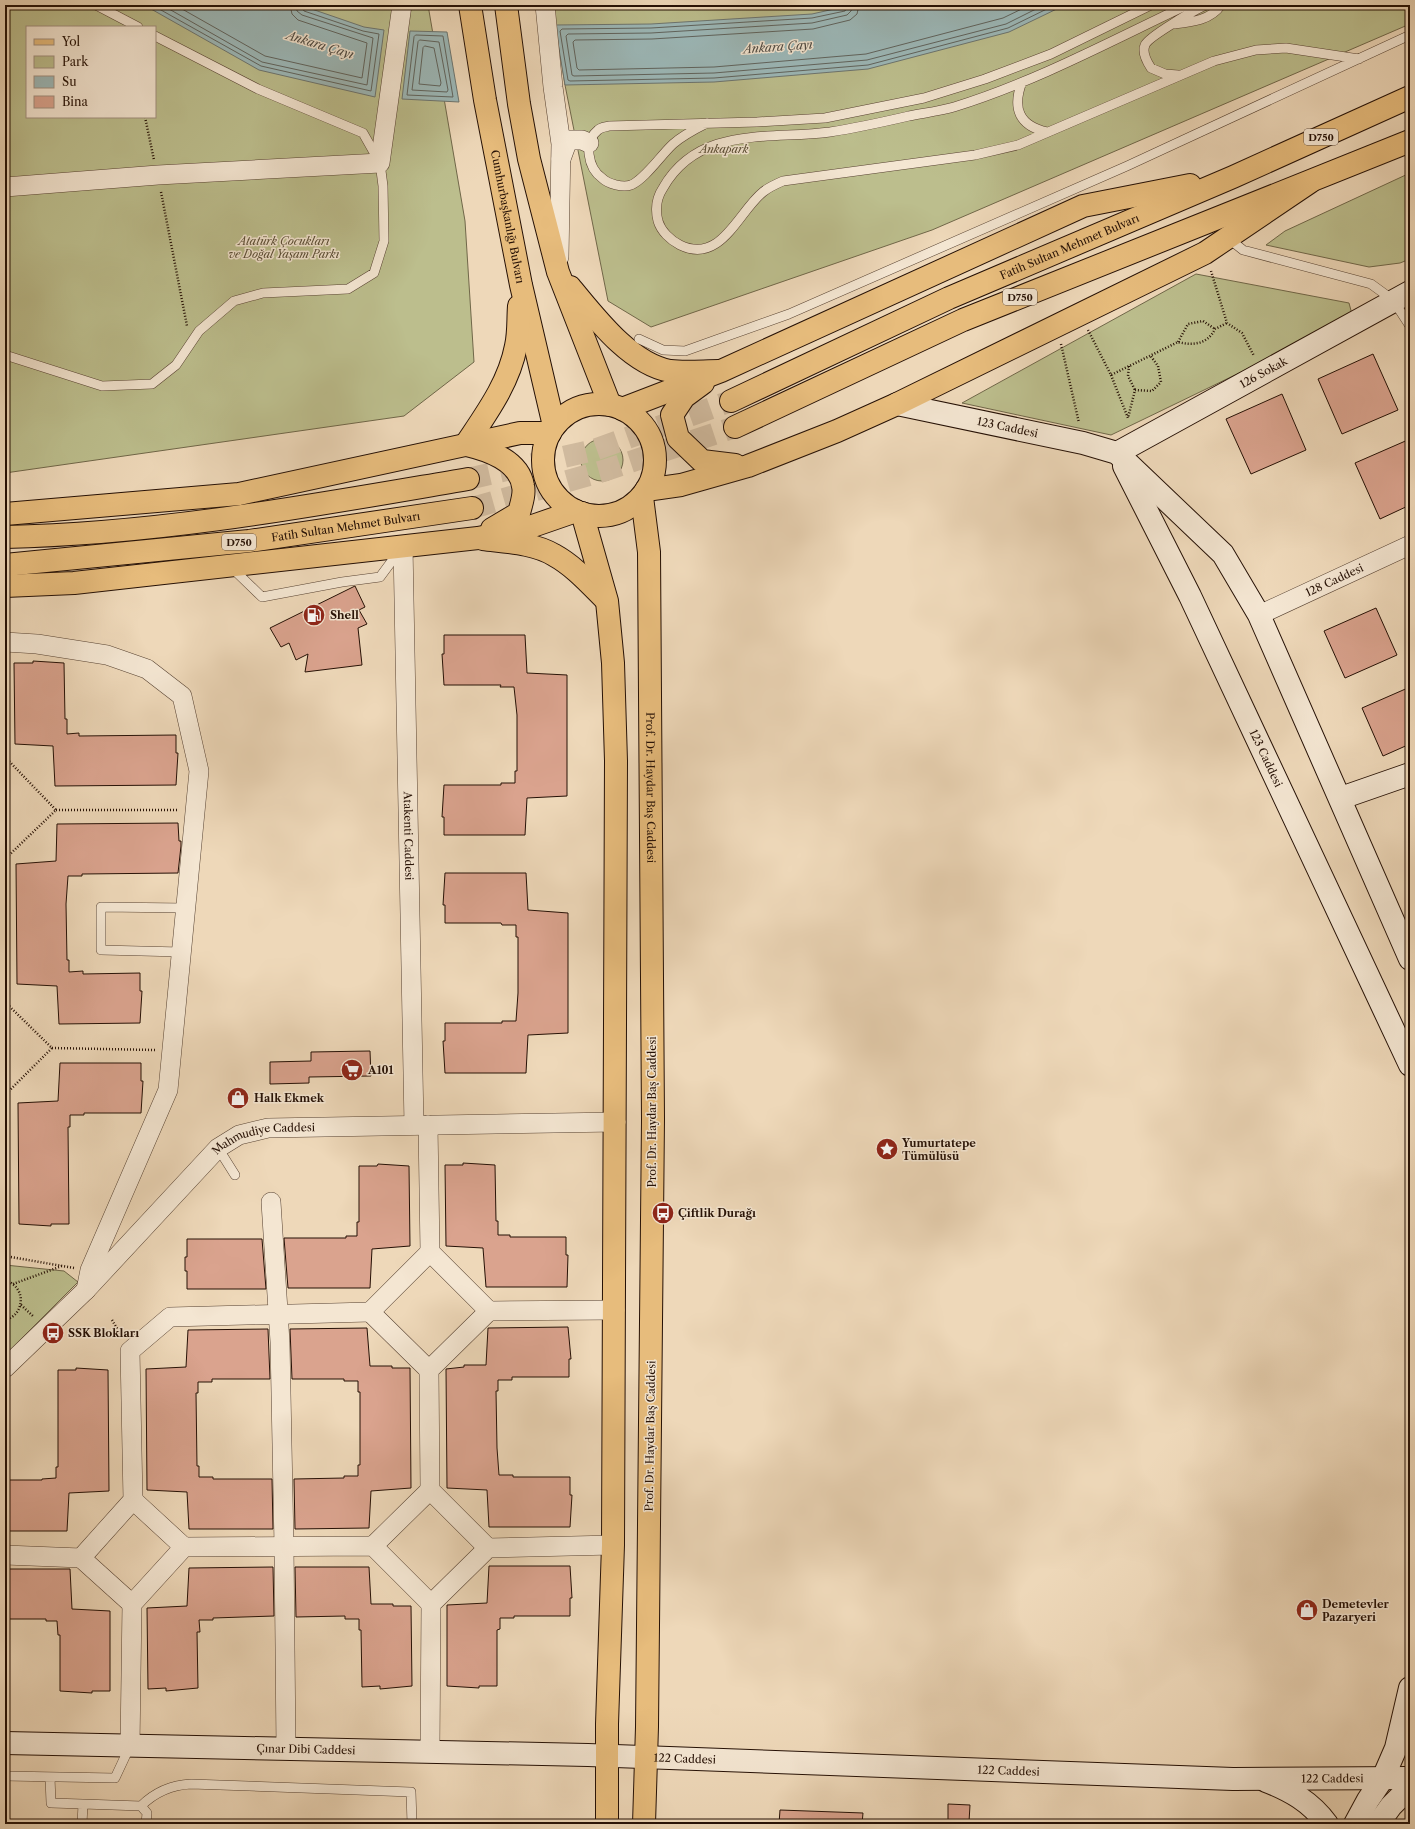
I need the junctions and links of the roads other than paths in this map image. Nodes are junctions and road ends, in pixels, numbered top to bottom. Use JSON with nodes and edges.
{"nodes":[{"id":1,"x":96,"y":5,"type":"edge"},
{"id":2,"x":470,"y":5,"type":"edge"},
{"id":3,"x":506,"y":5,"type":"edge"},
{"id":4,"x":1151,"y":5,"type":"edge"},
{"id":5,"x":1188,"y":5,"type":"edge"},
{"id":6,"x":1206,"y":5,"type":"edge"},
{"id":7,"x":1221,"y":5,"type":"edge"},
{"id":8,"x":402,"y":11,"type":"edge"},
{"id":9,"x":545,"y":13,"type":"edge"},
{"id":10,"x":1175,"y":24,"type":"junction"},
{"id":11,"x":136,"y":26,"type":"edge"},
{"id":12,"x":1410,"y":35,"type":"edge"},
{"id":13,"x":156,"y":37,"type":"edge"},
{"id":14,"x":1359,"y":59,"type":"junction"},
{"id":15,"x":1180,"y":75,"type":"junction"},
{"id":16,"x":1022,"y":82,"type":"junction"},
{"id":17,"x":1410,"y":97,"type":"edge"},
{"id":18,"x":707,"y":123,"type":"junction"},
{"id":19,"x":1047,"y":132,"type":"junction"},
{"id":20,"x":1410,"y":142,"type":"edge"},
{"id":21,"x":589,"y":143,"type":"junction"},
{"id":22,"x":560,"y":161,"type":"junction"},
{"id":23,"x":380,"y":163,"type":"junction"},
{"id":24,"x":1233,"y":177,"type":"junction"},
{"id":25,"x":1310,"y":182,"type":"junction"},
{"id":26,"x":5,"y":187,"type":"edge"},
{"id":27,"x":1228,"y":238,"type":"junction"},
{"id":28,"x":559,"y":273,"type":"junction"},
{"id":29,"x":521,"y":285,"type":"junction"},
{"id":30,"x":1402,"y":296,"type":"edge"},
{"id":31,"x":1410,"y":326,"type":"edge"},
{"id":32,"x":639,"y":339,"type":"dead end"},
{"id":33,"x":5,"y":355,"type":"edge"},
{"id":34,"x":721,"y":371,"type":"junction"},
{"id":35,"x":731,"y":401,"type":"tunnel mouth"},
{"id":36,"x":897,"y":404,"type":"junction"},
{"id":37,"x":616,"y":407,"type":"junction"},
{"id":38,"x":735,"y":427,"type":"tunnel mouth"},
{"id":39,"x":552,"y":429,"type":"junction"},
{"id":40,"x":466,"y":444,"type":"junction"},
{"id":41,"x":1117,"y":452,"type":"junction"},
{"id":42,"x":748,"y":466,"type":"junction"},
{"id":43,"x":468,"y":479,"type":"tunnel mouth"},
{"id":44,"x":644,"y":493,"type":"junction"},
{"id":45,"x":472,"y":508,"type":"tunnel mouth"},
{"id":46,"x":579,"y":512,"type":"junction"},
{"id":47,"x":5,"y":514,"type":"edge"},
{"id":48,"x":5,"y":537,"type":"edge"},
{"id":49,"x":478,"y":538,"type":"junction"},
{"id":50,"x":1410,"y":545,"type":"edge"},
{"id":51,"x":403,"y":546,"type":"junction"},
{"id":52,"x":5,"y":565,"type":"edge"},
{"id":53,"x":230,"y":566,"type":"junction"},
{"id":54,"x":5,"y":586,"type":"edge"},
{"id":55,"x":607,"y":601,"type":"junction"},
{"id":56,"x":1259,"y":615,"type":"junction"},
{"id":57,"x":5,"y":642,"type":"edge"},
{"id":58,"x":1410,"y":774,"type":"edge"},
{"id":59,"x":1341,"y":798,"type":"junction"},
{"id":60,"x":186,"y":908,"type":"junction"},
{"id":61,"x":181,"y":952,"type":"junction"},
{"id":62,"x":1410,"y":959,"type":"edge"},
{"id":63,"x":1410,"y":1065,"type":"edge"},
{"id":64,"x":616,"y":1122,"type":"junction"},
{"id":65,"x":421,"y":1125,"type":"junction"},
{"id":66,"x":218,"y":1148,"type":"junction"},
{"id":67,"x":235,"y":1175,"type":"dead end"},
{"id":68,"x":271,"y":1202,"type":"dead end"},
{"id":69,"x":430,"y":1252,"type":"junction"},
{"id":70,"x":86,"y":1290,"type":"junction"},
{"id":71,"x":614,"y":1310,"type":"junction"},
{"id":72,"x":489,"y":1311,"type":"junction"},
{"id":73,"x":370,"y":1312,"type":"junction"},
{"id":74,"x":278,"y":1315,"type":"junction"},
{"id":75,"x":5,"y":1368,"type":"edge"},
{"id":76,"x":429,"y":1370,"type":"junction"},
{"id":77,"x":430,"y":1490,"type":"junction"},
{"id":78,"x":133,"y":1500,"type":"junction"},
{"id":79,"x":613,"y":1545,"type":"junction"},
{"id":80,"x":284,"y":1546,"type":"junction"},
{"id":81,"x":373,"y":1546,"type":"junction"},
{"id":82,"x":184,"y":1547,"type":"junction"},
{"id":83,"x":488,"y":1548,"type":"junction"},
{"id":84,"x":5,"y":1555,"type":"edge"},
{"id":85,"x":81,"y":1558,"type":"junction"},
{"id":86,"x":132,"y":1604,"type":"junction"},
{"id":87,"x":431,"y":1604,"type":"junction"},
{"id":88,"x":1410,"y":1688,"type":"edge"},
{"id":89,"x":5,"y":1743,"type":"edge"},
{"id":90,"x":130,"y":1746,"type":"junction"},
{"id":91,"x":286,"y":1749,"type":"junction"},
{"id":92,"x":430,"y":1752,"type":"junction"},
{"id":93,"x":607,"y":1756,"type":"junction"},
{"id":94,"x":646,"y":1757,"type":"junction"},
{"id":95,"x":5,"y":1776,"type":"edge"},
{"id":96,"x":50,"y":1777,"type":"junction"},
{"id":97,"x":1259,"y":1778,"type":"junction"},
{"id":98,"x":1383,"y":1778,"type":"junction"},
{"id":99,"x":1410,"y":1778,"type":"edge"},
{"id":100,"x":1410,"y":1787,"type":"edge"},
{"id":101,"x":83,"y":1804,"type":"junction"},
{"id":102,"x":141,"y":1806,"type":"junction"},
{"id":103,"x":82,"y":1824,"type":"edge"},
{"id":104,"x":146,"y":1824,"type":"edge"},
{"id":105,"x":412,"y":1824,"type":"edge"},
{"id":106,"x":607,"y":1824,"type":"edge"},
{"id":107,"x":644,"y":1824,"type":"edge"},
{"id":108,"x":1327,"y":1824,"type":"edge"},
{"id":109,"x":1355,"y":1824,"type":"edge"},
{"id":110,"x":1378,"y":1824,"type":"edge"}],
"edges":[{"from":1,"to":11,"type":"lane"},
{"from":2,"to":29,"type":"main road","name":"Cumhurbaşkanlığı Bulvarı"},
{"from":3,"to":28,"type":"main road"},
{"from":4,"to":18,"type":"lane"},
{"from":5,"to":16,"type":"lane"},
{"from":6,"to":10,"type":"lane"},
{"from":7,"to":10,"type":"lane"},
{"from":8,"to":23,"type":"street"},
{"from":9,"to":22,"type":"street"},
{"from":10,"to":15,"type":"lane"},
{"from":12,"to":14,"type":"lane"},
{"from":13,"to":23,"type":"lane"},
{"from":14,"to":15,"type":"lane"},
{"from":14,"to":32,"type":"lane"},
{"from":15,"to":19,"type":"lane"},
{"from":16,"to":19,"type":"lane"},
{"from":16,"to":19,"type":"lane"},
{"from":17,"to":24,"type":"main road","name":"Fatih Sultan Mehmet Bulvarı","number":"D750"},
{"from":18,"to":21,"type":"lane"},
{"from":18,"to":21,"type":"lane"},
{"from":20,"to":25,"type":"main road","number":"D750"},
{"from":21,"to":22,"type":"street"},
{"from":22,"to":28,"type":"street"},
{"from":23,"to":26,"type":"street"},
{"from":23,"to":33,"type":"lane"},
{"from":24,"to":34,"type":"main road"},
{"from":24,"to":35,"type":"main road","name":"Fatih Sultan Mehmet Bulvarı","number":"D750"},
{"from":25,"to":27,"type":"main road"},
{"from":25,"to":38,"type":"main road","number":"D750"},
{"from":27,"to":30,"type":"lane"},
{"from":27,"to":36,"type":"main road"},
{"from":28,"to":34,"type":"main road"},
{"from":28,"to":37,"type":"main road"},
{"from":29,"to":39,"type":"main road","name":"Cumhurbaşkanlığı Bulvarı"},
{"from":29,"to":40,"type":"main road"},
{"from":30,"to":31,"type":"lane"},
{"from":30,"to":41,"type":"main road","name":"126 Sokak"},
{"from":34,"to":37,"type":"main road"},
{"from":34,"to":42,"type":"main road"},
{"from":36,"to":41,"type":"main road","name":"123 Caddesi"},
{"from":36,"to":42,"type":"main road"},
{"from":37,"to":39,"type":"main road"},
{"from":37,"to":44,"type":"main road"},
{"from":39,"to":40,"type":"main road"},
{"from":39,"to":46,"type":"main road"},
{"from":40,"to":47,"type":"main road"},
{"from":40,"to":49,"type":"main road"},
{"from":41,"to":56,"type":"main road","name":"123 Caddesi"},
{"from":41,"to":63,"type":"main road","name":"123 Caddesi"},
{"from":42,"to":44,"type":"main road"},
{"from":43,"to":48,"type":"main road","number":"D750"},
{"from":44,"to":46,"type":"main road"},
{"from":44,"to":94,"type":"main road","name":"Prof. Dr. Haydar Baş Caddesi"},
{"from":45,"to":52,"type":"main road","name":"Fatih Sultan Mehmet Bulvarı","number":"D750"},
{"from":46,"to":49,"type":"main road"},
{"from":46,"to":55,"type":"main road"},
{"from":49,"to":51,"type":"main road"},
{"from":49,"to":55,"type":"main road"},
{"from":50,"to":56,"type":"street","name":"128 Caddesi"},
{"from":51,"to":53,"type":"main road"},
{"from":51,"to":53,"type":"lane"},
{"from":51,"to":65,"type":"street","name":"Atakenti Caddesi"},
{"from":53,"to":54,"type":"main road"},
{"from":55,"to":64,"type":"main road"},
{"from":56,"to":59,"type":"main road","name":"123 Caddesi"},
{"from":57,"to":60,"type":"street"},
{"from":58,"to":59,"type":"main road"},
{"from":59,"to":62,"type":"main road","name":"123 Caddesi"},
{"from":60,"to":61,"type":"street"},
{"from":60,"to":61,"type":"lane"},
{"from":61,"to":70,"type":"street"},
{"from":64,"to":65,"type":"street","name":"Mahmudiye Caddesi"},
{"from":64,"to":71,"type":"main road"},
{"from":65,"to":66,"type":"street","name":"Mahmudiye Caddesi"},
{"from":65,"to":69,"type":"street","name":"Atakenti Caddesi"},
{"from":66,"to":67,"type":"lane"},
{"from":66,"to":70,"type":"street","name":"Mahmudiye Caddesi"},
{"from":68,"to":74,"type":"street"},
{"from":69,"to":72,"type":"street"},
{"from":69,"to":73,"type":"street"},
{"from":70,"to":75,"type":"street","name":"Mahmudiye Caddesi"},
{"from":71,"to":72,"type":"street"},
{"from":71,"to":79,"type":"main road"},
{"from":72,"to":76,"type":"street"},
{"from":73,"to":74,"type":"street"},
{"from":73,"to":76,"type":"street"},
{"from":74,"to":78,"type":"street"},
{"from":74,"to":80,"type":"street"},
{"from":76,"to":77,"type":"street"},
{"from":77,"to":81,"type":"street"},
{"from":77,"to":83,"type":"street"},
{"from":78,"to":82,"type":"street"},
{"from":78,"to":85,"type":"street"},
{"from":79,"to":83,"type":"street"},
{"from":79,"to":93,"type":"main road"},
{"from":80,"to":81,"type":"street"},
{"from":80,"to":82,"type":"street"},
{"from":80,"to":91,"type":"street"},
{"from":81,"to":87,"type":"street"},
{"from":82,"to":86,"type":"street"},
{"from":83,"to":87,"type":"street"},
{"from":84,"to":85,"type":"street"},
{"from":85,"to":86,"type":"street"},
{"from":86,"to":90,"type":"street"},
{"from":87,"to":92,"type":"street"},
{"from":88,"to":98,"type":"main road"},
{"from":89,"to":90,"type":"main road","name":"Çınar Dibi Caddesi"},
{"from":90,"to":91,"type":"main road","name":"Çınar Dibi Caddesi"},
{"from":90,"to":96,"type":"lane"},
{"from":91,"to":92,"type":"main road","name":"Çınar Dibi Caddesi"},
{"from":92,"to":93,"type":"main road","name":"Çınar Dibi Caddesi"},
{"from":93,"to":94,"type":"main road","name":"122 Caddesi"},
{"from":93,"to":106,"type":"main road"},
{"from":94,"to":97,"type":"main road","name":"122 Caddesi"},
{"from":94,"to":107,"type":"main road","name":"Prof. Dr. Haydar Baş Caddesi"},
{"from":95,"to":96,"type":"lane"},
{"from":96,"to":101,"type":"lane"},
{"from":97,"to":98,"type":"main road","name":"122 Caddesi"},
{"from":97,"to":108,"type":"main road"},
{"from":98,"to":99,"type":"main road","name":"122 Caddesi"},
{"from":98,"to":109,"type":"main road"},
{"from":100,"to":110,"type":"main road"},
{"from":101,"to":102,"type":"lane"},
{"from":101,"to":103,"type":"lane"},
{"from":102,"to":104,"type":"lane"},
{"from":102,"to":105,"type":"lane"}]}
